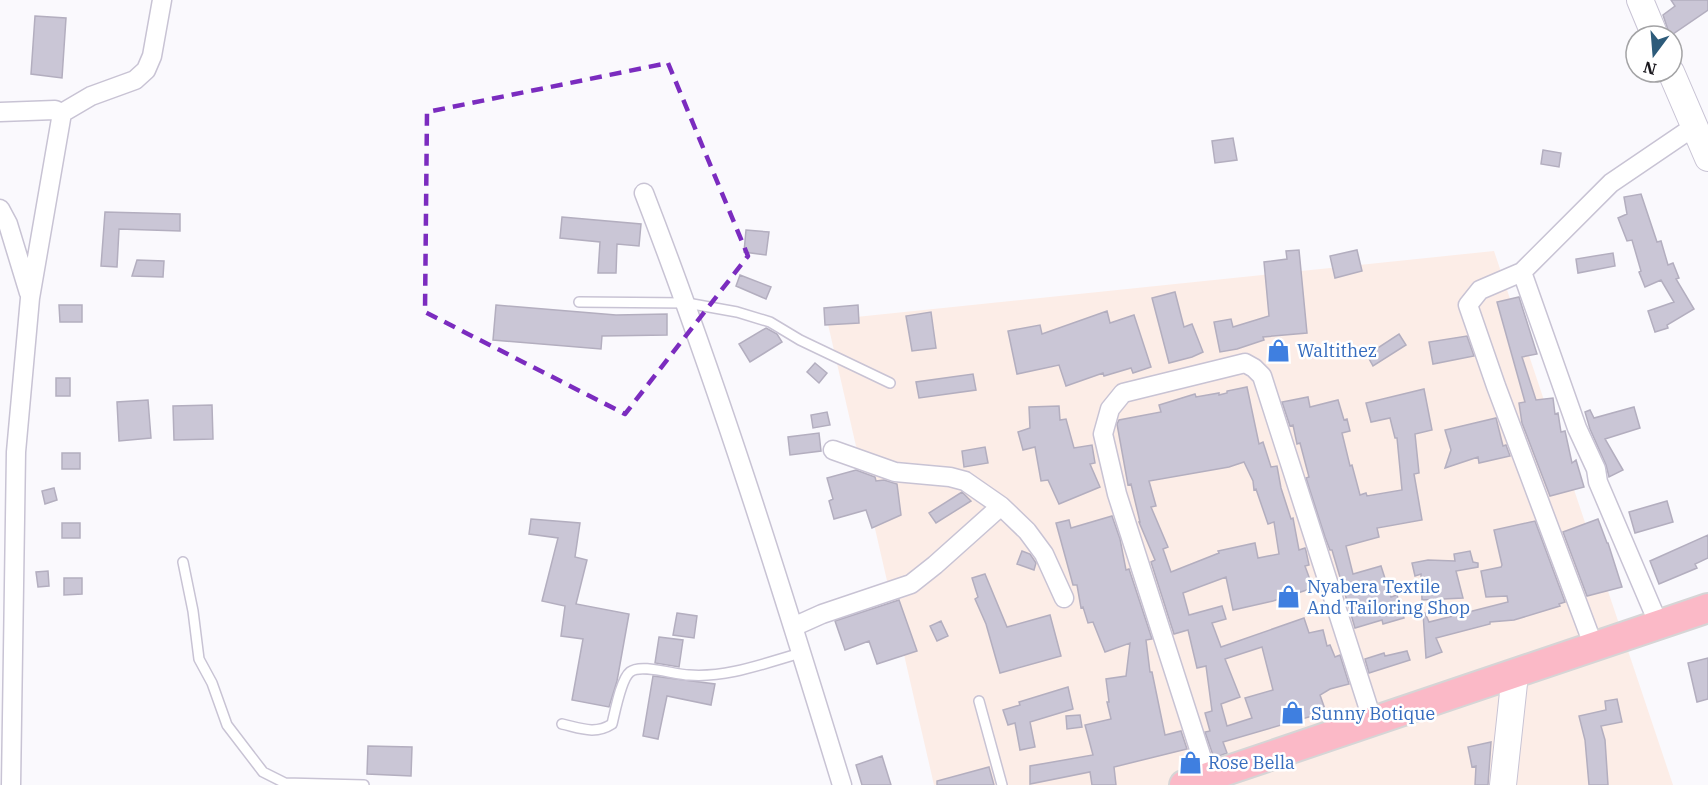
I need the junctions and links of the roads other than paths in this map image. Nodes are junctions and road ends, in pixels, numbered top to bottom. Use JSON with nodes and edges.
{"nodes":[{"id":1,"x":162,"y":0,"type":"edge"},
{"id":2,"x":1640,"y":0,"type":"edge"},
{"id":3,"x":1651,"y":24,"type":"edge"},
{"id":4,"x":1676,"y":84,"type":"edge"},
{"id":5,"x":0,"y":112,"type":"edge"},
{"id":6,"x":62,"y":113,"type":"junction"},
{"id":7,"x":1695,"y":126,"type":"junction"},
{"id":8,"x":1708,"y":158,"type":"edge"},
{"id":9,"x":644,"y":194,"type":"dead end"},
{"id":10,"x":0,"y":209,"type":"edge"},
{"id":11,"x":1522,"y":272,"type":"junction"},
{"id":12,"x":30,"y":298,"type":"junction"},
{"id":13,"x":579,"y":302,"type":"dead end"},
{"id":14,"x":687,"y":303,"type":"junction"},
{"id":15,"x":890,"y":384,"type":"dead end"},
{"id":16,"x":833,"y":450,"type":"dead end"},
{"id":17,"x":1001,"y":506,"type":"junction"},
{"id":18,"x":183,"y":562,"type":"dead end"},
{"id":19,"x":1064,"y":598,"type":"dead end"},
{"id":20,"x":1708,"y":608,"type":"edge"},
{"id":21,"x":1659,"y":625,"type":"junction"},
{"id":22,"x":793,"y":627,"type":"junction"},
{"id":23,"x":1594,"y":647,"type":"junction"},
{"id":24,"x":801,"y":653,"type":"junction"},
{"id":25,"x":1515,"y":674,"type":"junction"},
{"id":26,"x":978,"y":701,"type":"dead end"},
{"id":27,"x":1373,"y":722,"type":"junction"},
{"id":28,"x":562,"y":724,"type":"dead end"},
{"id":29,"x":1196,"y":781,"type":"edge"},
{"id":30,"x":11,"y":785,"type":"edge"},
{"id":31,"x":364,"y":785,"type":"edge"},
{"id":32,"x":842,"y":785,"type":"edge"},
{"id":33,"x":1002,"y":785,"type":"edge"},
{"id":34,"x":1503,"y":785,"type":"edge"}],
"edges":[{"from":1,"to":6,"type":"street"},
{"from":2,"to":3,"type":"street"},
{"from":4,"to":7,"type":"street"},
{"from":5,"to":6,"type":"street"},
{"from":6,"to":12,"type":"street"},
{"from":7,"to":8,"type":"street"},
{"from":7,"to":11,"type":"street"},
{"from":9,"to":14,"type":"street"},
{"from":10,"to":12,"type":"street"},
{"from":11,"to":21,"type":"street"},
{"from":11,"to":23,"type":"street"},
{"from":12,"to":30,"type":"street"},
{"from":13,"to":14,"type":"lane"},
{"from":14,"to":15,"type":"lane"},
{"from":14,"to":22,"type":"street"},
{"from":16,"to":17,"type":"street"},
{"from":17,"to":19,"type":"street"},
{"from":17,"to":22,"type":"street"},
{"from":18,"to":31,"type":"lane"},
{"from":20,"to":21,"type":"main road"},
{"from":21,"to":23,"type":"main road"},
{"from":22,"to":24,"type":"street"},
{"from":23,"to":25,"type":"main road"},
{"from":24,"to":28,"type":"lane"},
{"from":24,"to":32,"type":"street"},
{"from":25,"to":27,"type":"main road"},
{"from":25,"to":34,"type":"street"},
{"from":26,"to":33,"type":"lane"},
{"from":27,"to":29,"type":"main road"},
{"from":27,"to":29,"type":"street"}]}
